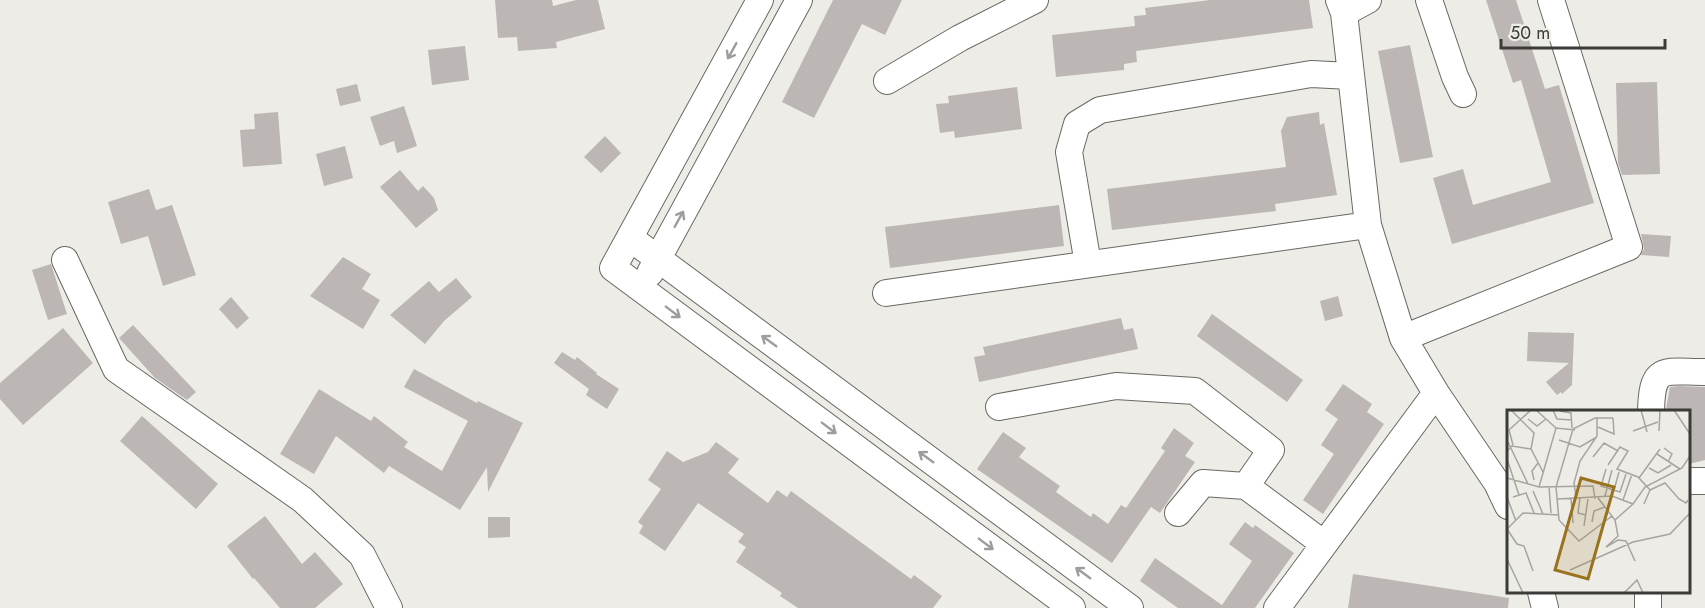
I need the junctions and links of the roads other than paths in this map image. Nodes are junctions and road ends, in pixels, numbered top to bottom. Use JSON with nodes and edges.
{"nodes":[{"id":1,"x":760,"y":0,"type":"edge"},
{"id":2,"x":799,"y":0,"type":"edge"},
{"id":3,"x":1035,"y":0,"type":"edge"},
{"id":4,"x":1368,"y":0,"type":"edge"},
{"id":5,"x":1429,"y":0,"type":"edge"},
{"id":6,"x":1551,"y":0,"type":"edge"},
{"id":7,"x":1341,"y":6,"type":"edge"},
{"id":8,"x":1351,"y":76,"type":"junction"},
{"id":9,"x":887,"y":81,"type":"dead end"},
{"id":10,"x":1463,"y":94,"type":"dead end"},
{"id":11,"x":1368,"y":225,"type":"junction"},
{"id":12,"x":630,"y":238,"type":"junction"},
{"id":13,"x":658,"y":259,"type":"junction"},
{"id":14,"x":65,"y":260,"type":"dead end"},
{"id":15,"x":1088,"y":264,"type":"junction"},
{"id":16,"x":641,"y":289,"type":"junction"},
{"id":17,"x":886,"y":292,"type":"dead end"},
{"id":18,"x":1403,"y":338,"type":"junction"},
{"id":19,"x":1705,"y":372,"type":"edge"},
{"id":20,"x":1436,"y":393,"type":"junction"},
{"id":21,"x":999,"y":406,"type":"dead end"},
{"id":22,"x":1651,"y":410,"type":"edge"},
{"id":23,"x":1246,"y":486,"type":"junction"},
{"id":24,"x":1507,"y":501,"type":"edge"},
{"id":25,"x":1178,"y":513,"type":"dead end"},
{"id":26,"x":1324,"y":544,"type":"junction"},
{"id":27,"x":1541,"y":593,"type":"edge"},
{"id":28,"x":389,"y":608,"type":"edge"},
{"id":29,"x":1072,"y":608,"type":"edge"},
{"id":30,"x":1130,"y":608,"type":"edge"},
{"id":31,"x":1277,"y":608,"type":"edge"},
{"id":32,"x":1545,"y":608,"type":"edge"}],
"edges":[{"from":1,"to":12,"type":"street","one_way":true},
{"from":13,"to":2,"type":"street","one_way":true},
{"from":3,"to":9,"type":"street"},
{"from":4,"to":7,"type":"street"},
{"from":5,"to":10,"type":"street"},
{"from":6,"to":18,"type":"street"},
{"from":7,"to":8,"type":"street"},
{"from":8,"to":11,"type":"street"},
{"from":8,"to":15,"type":"street"},
{"from":11,"to":15,"type":"street"},
{"from":11,"to":18,"type":"street"},
{"from":12,"to":13,"type":"street"},
{"from":12,"to":16,"type":"street"},
{"from":13,"to":16,"type":"street"},
{"from":30,"to":13,"type":"street","one_way":true},
{"from":14,"to":28,"type":"street"},
{"from":15,"to":17,"type":"street"},
{"from":16,"to":29,"type":"street","one_way":true},
{"from":18,"to":20,"type":"street"},
{"from":19,"to":22,"type":"street"},
{"from":20,"to":24,"type":"street"},
{"from":20,"to":26,"type":"street"},
{"from":21,"to":23,"type":"street"},
{"from":23,"to":25,"type":"street"},
{"from":23,"to":26,"type":"street"},
{"from":26,"to":31,"type":"street"},
{"from":27,"to":32,"type":"street"}]}
